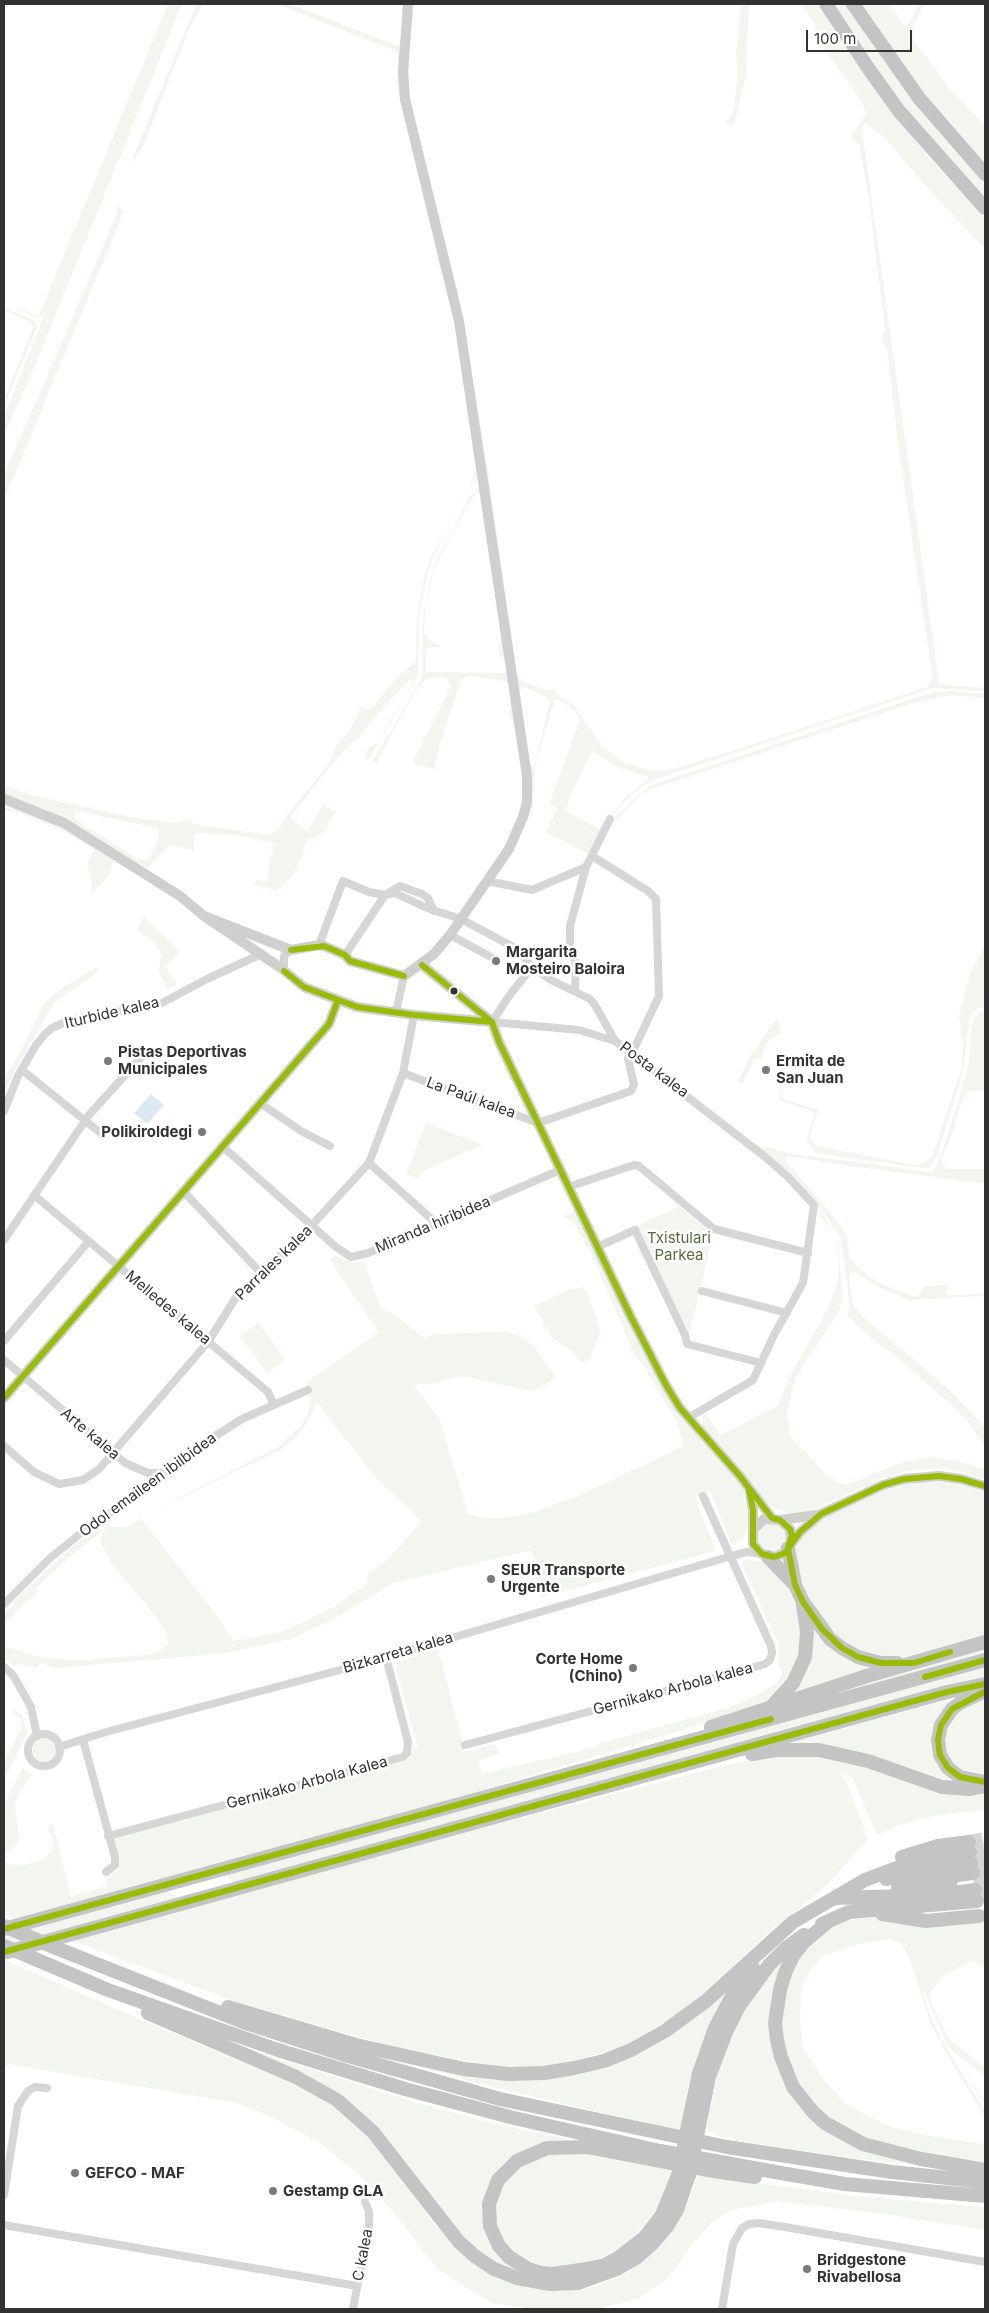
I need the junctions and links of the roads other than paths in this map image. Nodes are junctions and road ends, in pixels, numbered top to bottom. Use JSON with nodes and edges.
{"nodes":[{"id":1,"x":408,"y":4,"type":"edge"},
{"id":2,"x":826,"y":4,"type":"edge"},
{"id":3,"x":853,"y":4,"type":"edge"},
{"id":4,"x":985,"y":174,"type":"edge"},
{"id":5,"x":985,"y":208,"type":"edge"},
{"id":6,"x":4,"y":800,"type":"edge"},
{"id":7,"x":610,"y":819,"type":"dead end"},
{"id":8,"x":592,"y":856,"type":"junction"},
{"id":9,"x":586,"y":867,"type":"junction"},
{"id":10,"x":487,"y":881,"type":"junction"},
{"id":11,"x":385,"y":894,"type":"junction"},
{"id":12,"x":204,"y":916,"type":"junction"},
{"id":13,"x":461,"y":919,"type":"junction"},
{"id":14,"x":450,"y":935,"type":"junction"},
{"id":15,"x":319,"y":945,"type":"junction"},
{"id":16,"x":291,"y":950,"type":"junction"},
{"id":17,"x":258,"y":955,"type":"junction"},
{"id":18,"x":345,"y":956,"type":"junction"},
{"id":19,"x":491,"y":957,"type":"dead end"},
{"id":20,"x":422,"y":965,"type":"junction"},
{"id":21,"x":532,"y":967,"type":"junction"},
{"id":22,"x":284,"y":971,"type":"junction"},
{"id":23,"x":404,"y":976,"type":"junction"},
{"id":24,"x":575,"y":991,"type":"junction"},
{"id":25,"x":338,"y":1000,"type":"junction"},
{"id":26,"x":396,"y":1012,"type":"junction"},
{"id":27,"x":414,"y":1015,"type":"junction"},
{"id":28,"x":492,"y":1022,"type":"junction"},
{"id":29,"x":608,"y":1028,"type":"junction"},
{"id":30,"x":602,"y":1037,"type":"junction"},
{"id":31,"x":615,"y":1041,"type":"junction"},
{"id":32,"x":147,"y":1051,"type":"dead end"},
{"id":33,"x":630,"y":1051,"type":"junction"},
{"id":34,"x":22,"y":1070,"type":"junction"},
{"id":35,"x":403,"y":1073,"type":"junction"},
{"id":36,"x":260,"y":1103,"type":"junction"},
{"id":37,"x":4,"y":1111,"type":"edge"},
{"id":38,"x":86,"y":1121,"type":"junction"},
{"id":39,"x":538,"y":1123,"type":"junction"},
{"id":40,"x":103,"y":1135,"type":"dead end"},
{"id":41,"x":222,"y":1146,"type":"junction"},
{"id":42,"x":330,"y":1146,"type":"dead end"},
{"id":43,"x":369,"y":1162,"type":"junction"},
{"id":44,"x":560,"y":1170,"type":"junction"},
{"id":45,"x":568,"y":1187,"type":"junction"},
{"id":46,"x":183,"y":1191,"type":"junction"},
{"id":47,"x":34,"y":1195,"type":"junction"},
{"id":48,"x":436,"y":1223,"type":"junction"},
{"id":49,"x":312,"y":1225,"type":"junction"},
{"id":50,"x":4,"y":1240,"type":"edge"},
{"id":51,"x":89,"y":1241,"type":"junction"},
{"id":52,"x":597,"y":1248,"type":"junction"},
{"id":53,"x":808,"y":1253,"type":"junction"},
{"id":54,"x":118,"y":1266,"type":"junction"},
{"id":55,"x":262,"y":1274,"type":"junction"},
{"id":56,"x":702,"y":1291,"type":"dead end"},
{"id":57,"x":787,"y":1313,"type":"junction"},
{"id":58,"x":4,"y":1340,"type":"edge"},
{"id":59,"x":208,"y":1342,"type":"junction"},
{"id":60,"x":4,"y":1360,"type":"edge"},
{"id":61,"x":760,"y":1363,"type":"junction"},
{"id":62,"x":22,"y":1377,"type":"junction"},
{"id":63,"x":308,"y":1390,"type":"dead end"},
{"id":64,"x":4,"y":1398,"type":"edge"},
{"id":65,"x":274,"y":1405,"type":"junction"},
{"id":66,"x":688,"y":1418,"type":"junction"},
{"id":67,"x":4,"y":1446,"type":"edge"},
{"id":68,"x":113,"y":1453,"type":"junction"},
{"id":69,"x":164,"y":1474,"type":"junction"},
{"id":70,"x":985,"y":1486,"type":"edge"},
{"id":71,"x":750,"y":1491,"type":"junction"},
{"id":72,"x":703,"y":1496,"type":"dead end"},
{"id":73,"x":820,"y":1514,"type":"junction"},
{"id":74,"x":776,"y":1519,"type":"junction"},
{"id":75,"x":753,"y":1533,"type":"junction"},
{"id":76,"x":790,"y":1545,"type":"junction"},
{"id":77,"x":765,"y":1555,"type":"junction"},
{"id":78,"x":733,"y":1556,"type":"junction"},
{"id":79,"x":795,"y":1585,"type":"junction"},
{"id":80,"x":803,"y":1602,"type":"junction"},
{"id":81,"x":4,"y":1604,"type":"edge"},
{"id":82,"x":985,"y":1642,"type":"edge"},
{"id":83,"x":386,"y":1657,"type":"junction"},
{"id":84,"x":985,"y":1660,"type":"edge"},
{"id":85,"x":914,"y":1662,"type":"junction"},
{"id":86,"x":4,"y":1667,"type":"edge"},
{"id":87,"x":985,"y":1684,"type":"edge"},
{"id":88,"x":985,"y":1691,"type":"edge"},
{"id":89,"x":773,"y":1705,"type":"junction"},
{"id":90,"x":37,"y":1736,"type":"junction"},
{"id":91,"x":82,"y":1740,"type":"junction"},
{"id":92,"x":465,"y":1745,"type":"dead end"},
{"id":93,"x":60,"y":1747,"type":"junction"},
{"id":94,"x":714,"y":1757,"type":"junction"},
{"id":95,"x":985,"y":1782,"type":"edge"},
{"id":96,"x":985,"y":1786,"type":"edge"},
{"id":97,"x":476,"y":1800,"type":"junction"},
{"id":98,"x":108,"y":1836,"type":"junction"},
{"id":99,"x":106,"y":1872,"type":"dead end"},
{"id":100,"x":974,"y":1879,"type":"junction"},
{"id":101,"x":835,"y":1898,"type":"junction"},
{"id":102,"x":829,"y":1921,"type":"junction"},
{"id":103,"x":4,"y":1927,"type":"edge"},
{"id":104,"x":781,"y":1932,"type":"junction"},
{"id":105,"x":4,"y":1946,"type":"edge"},
{"id":106,"x":4,"y":1952,"type":"edge"},
{"id":107,"x":108,"y":1990,"type":"junction"},
{"id":108,"x":188,"y":2000,"type":"junction"},
{"id":109,"x":47,"y":2088,"type":"dead end"},
{"id":110,"x":694,"y":2126,"type":"junction"},
{"id":111,"x":985,"y":2170,"type":"edge"},
{"id":112,"x":684,"y":2174,"type":"junction"},
{"id":113,"x":985,"y":2182,"type":"edge"},
{"id":114,"x":845,"y":2184,"type":"junction"},
{"id":115,"x":4,"y":2195,"type":"edge"},
{"id":116,"x":985,"y":2196,"type":"edge"},
{"id":117,"x":365,"y":2202,"type":"dead end"},
{"id":118,"x":4,"y":2225,"type":"edge"},
{"id":119,"x":985,"y":2262,"type":"edge"},
{"id":120,"x":357,"y":2286,"type":"junction"},
{"id":121,"x":353,"y":2309,"type":"edge"},
{"id":122,"x":722,"y":2309,"type":"edge"}],
"edges":[{"from":1,"to":10,"type":"street"},
{"from":2,"to":5,"type":"highway"},
{"from":3,"to":4,"type":"highway"},
{"from":6,"to":12,"type":"street"},
{"from":7,"to":8,"type":"street"},
{"from":8,"to":9,"type":"street"},
{"from":8,"to":33,"type":"street"},
{"from":9,"to":10,"type":"street"},
{"from":9,"to":24,"type":"street"},
{"from":10,"to":13,"type":"street"},
{"from":11,"to":13,"type":"street"},
{"from":11,"to":15,"type":"street"},
{"from":11,"to":18,"type":"street"},
{"from":12,"to":16,"type":"street"},
{"from":12,"to":17,"type":"street","name":"Posta kalea"},
{"from":13,"to":14,"type":"street"},
{"from":13,"to":21,"type":"street"},
{"from":14,"to":19,"type":"street"},
{"from":14,"to":20,"type":"street"},
{"from":15,"to":16,"type":"street"},
{"from":15,"to":18,"type":"street"},
{"from":16,"to":22,"type":"street"},
{"from":17,"to":22,"type":"street","name":"Posta kalea"},
{"from":17,"to":34,"type":"street","name":"Iturbide kalea"},
{"from":18,"to":23,"type":"street"},
{"from":20,"to":23,"type":"street"},
{"from":20,"to":28,"type":"street"},
{"from":21,"to":24,"type":"street"},
{"from":21,"to":28,"type":"street"},
{"from":22,"to":25,"type":"street","name":"Posta kalea"},
{"from":23,"to":26,"type":"street"},
{"from":24,"to":29,"type":"street"},
{"from":25,"to":26,"type":"street","name":"Posta kalea"},
{"from":25,"to":36,"type":"street"},
{"from":26,"to":27,"type":"street","name":"Posta kalea"},
{"from":27,"to":28,"type":"street","name":"Posta kalea"},
{"from":27,"to":35,"type":"street","name":"Parrales kalea"},
{"from":28,"to":30,"type":"street","name":"Posta kalea"},
{"from":28,"to":39,"type":"street"},
{"from":29,"to":30,"type":"street"},
{"from":29,"to":31,"type":"street"},
{"from":30,"to":31,"type":"street","name":"Posta kalea"},
{"from":31,"to":33,"type":"street","name":"Posta kalea"},
{"from":32,"to":38,"type":"street"},
{"from":33,"to":39,"type":"street"},
{"from":33,"to":53,"type":"street","name":"Posta kalea"},
{"from":34,"to":37,"type":"street","name":"Iturbide kalea"},
{"from":34,"to":38,"type":"street"},
{"from":35,"to":39,"type":"street","name":"La Paúl kalea"},
{"from":35,"to":43,"type":"street","name":"Parrales kalea"},
{"from":36,"to":41,"type":"street"},
{"from":36,"to":42,"type":"street"},
{"from":38,"to":40,"type":"street"},
{"from":38,"to":47,"type":"street"},
{"from":39,"to":44,"type":"street"},
{"from":41,"to":46,"type":"street"},
{"from":41,"to":49,"type":"street","name":"Miranda hiribidea"},
{"from":43,"to":48,"type":"street"},
{"from":43,"to":49,"type":"street","name":"Parrales kalea"},
{"from":44,"to":45,"type":"street"},
{"from":44,"to":48,"type":"street","name":"Miranda hiribidea"},
{"from":45,"to":52,"type":"street"},
{"from":45,"to":53,"type":"street"},
{"from":46,"to":54,"type":"street"},
{"from":46,"to":55,"type":"street"},
{"from":47,"to":50,"type":"street"},
{"from":47,"to":51,"type":"street","name":"Melledes kalea"},
{"from":48,"to":49,"type":"street","name":"Miranda hiribidea"},
{"from":49,"to":55,"type":"street","name":"Parrales kalea"},
{"from":51,"to":54,"type":"street","name":"Melledes kalea"},
{"from":51,"to":58,"type":"street"},
{"from":52,"to":61,"type":"street"},
{"from":52,"to":66,"type":"street"},
{"from":53,"to":57,"type":"street"},
{"from":54,"to":59,"type":"street","name":"Melledes kalea"},
{"from":54,"to":62,"type":"street"},
{"from":55,"to":59,"type":"street","name":"Parrales kalea"},
{"from":56,"to":57,"type":"street"},
{"from":57,"to":61,"type":"street"},
{"from":59,"to":65,"type":"street","name":"Melledes kalea"},
{"from":59,"to":68,"type":"street","name":"Parrales kalea"},
{"from":60,"to":62,"type":"street","name":"Arte kalea"},
{"from":61,"to":66,"type":"street"},
{"from":62,"to":64,"type":"street"},
{"from":62,"to":68,"type":"street","name":"Arte kalea"},
{"from":63,"to":65,"type":"street","name":"Odol emaileen ibilbidea"},
{"from":65,"to":69,"type":"street","name":"Odol emaileen ibilbidea"},
{"from":66,"to":71,"type":"street"},
{"from":67,"to":68,"type":"street","name":"Parrales kalea"},
{"from":68,"to":69,"type":"street","name":"Arte kalea"},
{"from":69,"to":81,"type":"street","name":"Odol emaileen ibilbidea"},
{"from":70,"to":73,"type":"street"},
{"from":71,"to":74,"type":"street"},
{"from":71,"to":75,"type":"street"},
{"from":72,"to":78,"type":"street"},
{"from":73,"to":74,"type":"street"},
{"from":73,"to":76,"type":"street"},
{"from":74,"to":75,"type":"street"},
{"from":74,"to":76,"type":"street"},
{"from":75,"to":77,"type":"street"},
{"from":75,"to":78,"type":"street"},
{"from":76,"to":77,"type":"street"},
{"from":76,"to":79,"type":"highway"},
{"from":77,"to":78,"type":"street","name":"Bizkarreta kalea"},
{"from":77,"to":79,"type":"highway"},
{"from":78,"to":83,"type":"street","name":"Bizkarreta kalea"},
{"from":78,"to":92,"type":"street","name":"Gernikako Arbola kalea"},
{"from":79,"to":80,"type":"highway"},
{"from":80,"to":85,"type":"highway"},
{"from":80,"to":89,"type":"highway"},
{"from":82,"to":85,"type":"highway"},
{"from":83,"to":91,"type":"street","name":"Bizkarreta kalea"},
{"from":83,"to":98,"type":"street","name":"Gernikako Arbola Kalea"},
{"from":84,"to":97,"type":"highway"},
{"from":85,"to":89,"type":"highway"},
{"from":86,"to":90,"type":"street"},
{"from":87,"to":94,"type":"highway"},
{"from":88,"to":95,"type":"highway"},
{"from":89,"to":97,"type":"highway"},
{"from":90,"to":93,"type":"street"},
{"from":90,"to":93,"type":"street"},
{"from":91,"to":93,"type":"street","name":"Bizkarreta kalea"},
{"from":91,"to":98,"type":"street"},
{"from":94,"to":96,"type":"highway"},
{"from":94,"to":106,"type":"highway"},
{"from":97,"to":103,"type":"highway"},
{"from":98,"to":99,"type":"street"},
{"from":100,"to":101,"type":"highway"},
{"from":100,"to":101,"type":"highway"},
{"from":100,"to":101,"type":"highway"},
{"from":100,"to":101,"type":"highway"},
{"from":100,"to":102,"type":"highway"},
{"from":101,"to":104,"type":"highway"},
{"from":102,"to":110,"type":"highway"},
{"from":102,"to":111,"type":"highway"},
{"from":103,"to":108,"type":"highway","bridge":true},
{"from":104,"to":108,"type":"highway"},
{"from":104,"to":110,"type":"highway"},
{"from":105,"to":107,"type":"highway","bridge":true},
{"from":107,"to":112,"type":"highway"},
{"from":107,"to":114,"type":"highway"},
{"from":108,"to":113,"type":"highway"},
{"from":109,"to":115,"type":"street"},
{"from":110,"to":112,"type":"highway","bridge":true},
{"from":112,"to":114,"type":"highway"},
{"from":114,"to":116,"type":"highway"},
{"from":117,"to":120,"type":"street","name":"C kalea"},
{"from":118,"to":120,"type":"street"},
{"from":119,"to":122,"type":"street"},
{"from":120,"to":121,"type":"street","name":"C kalea"}]}
